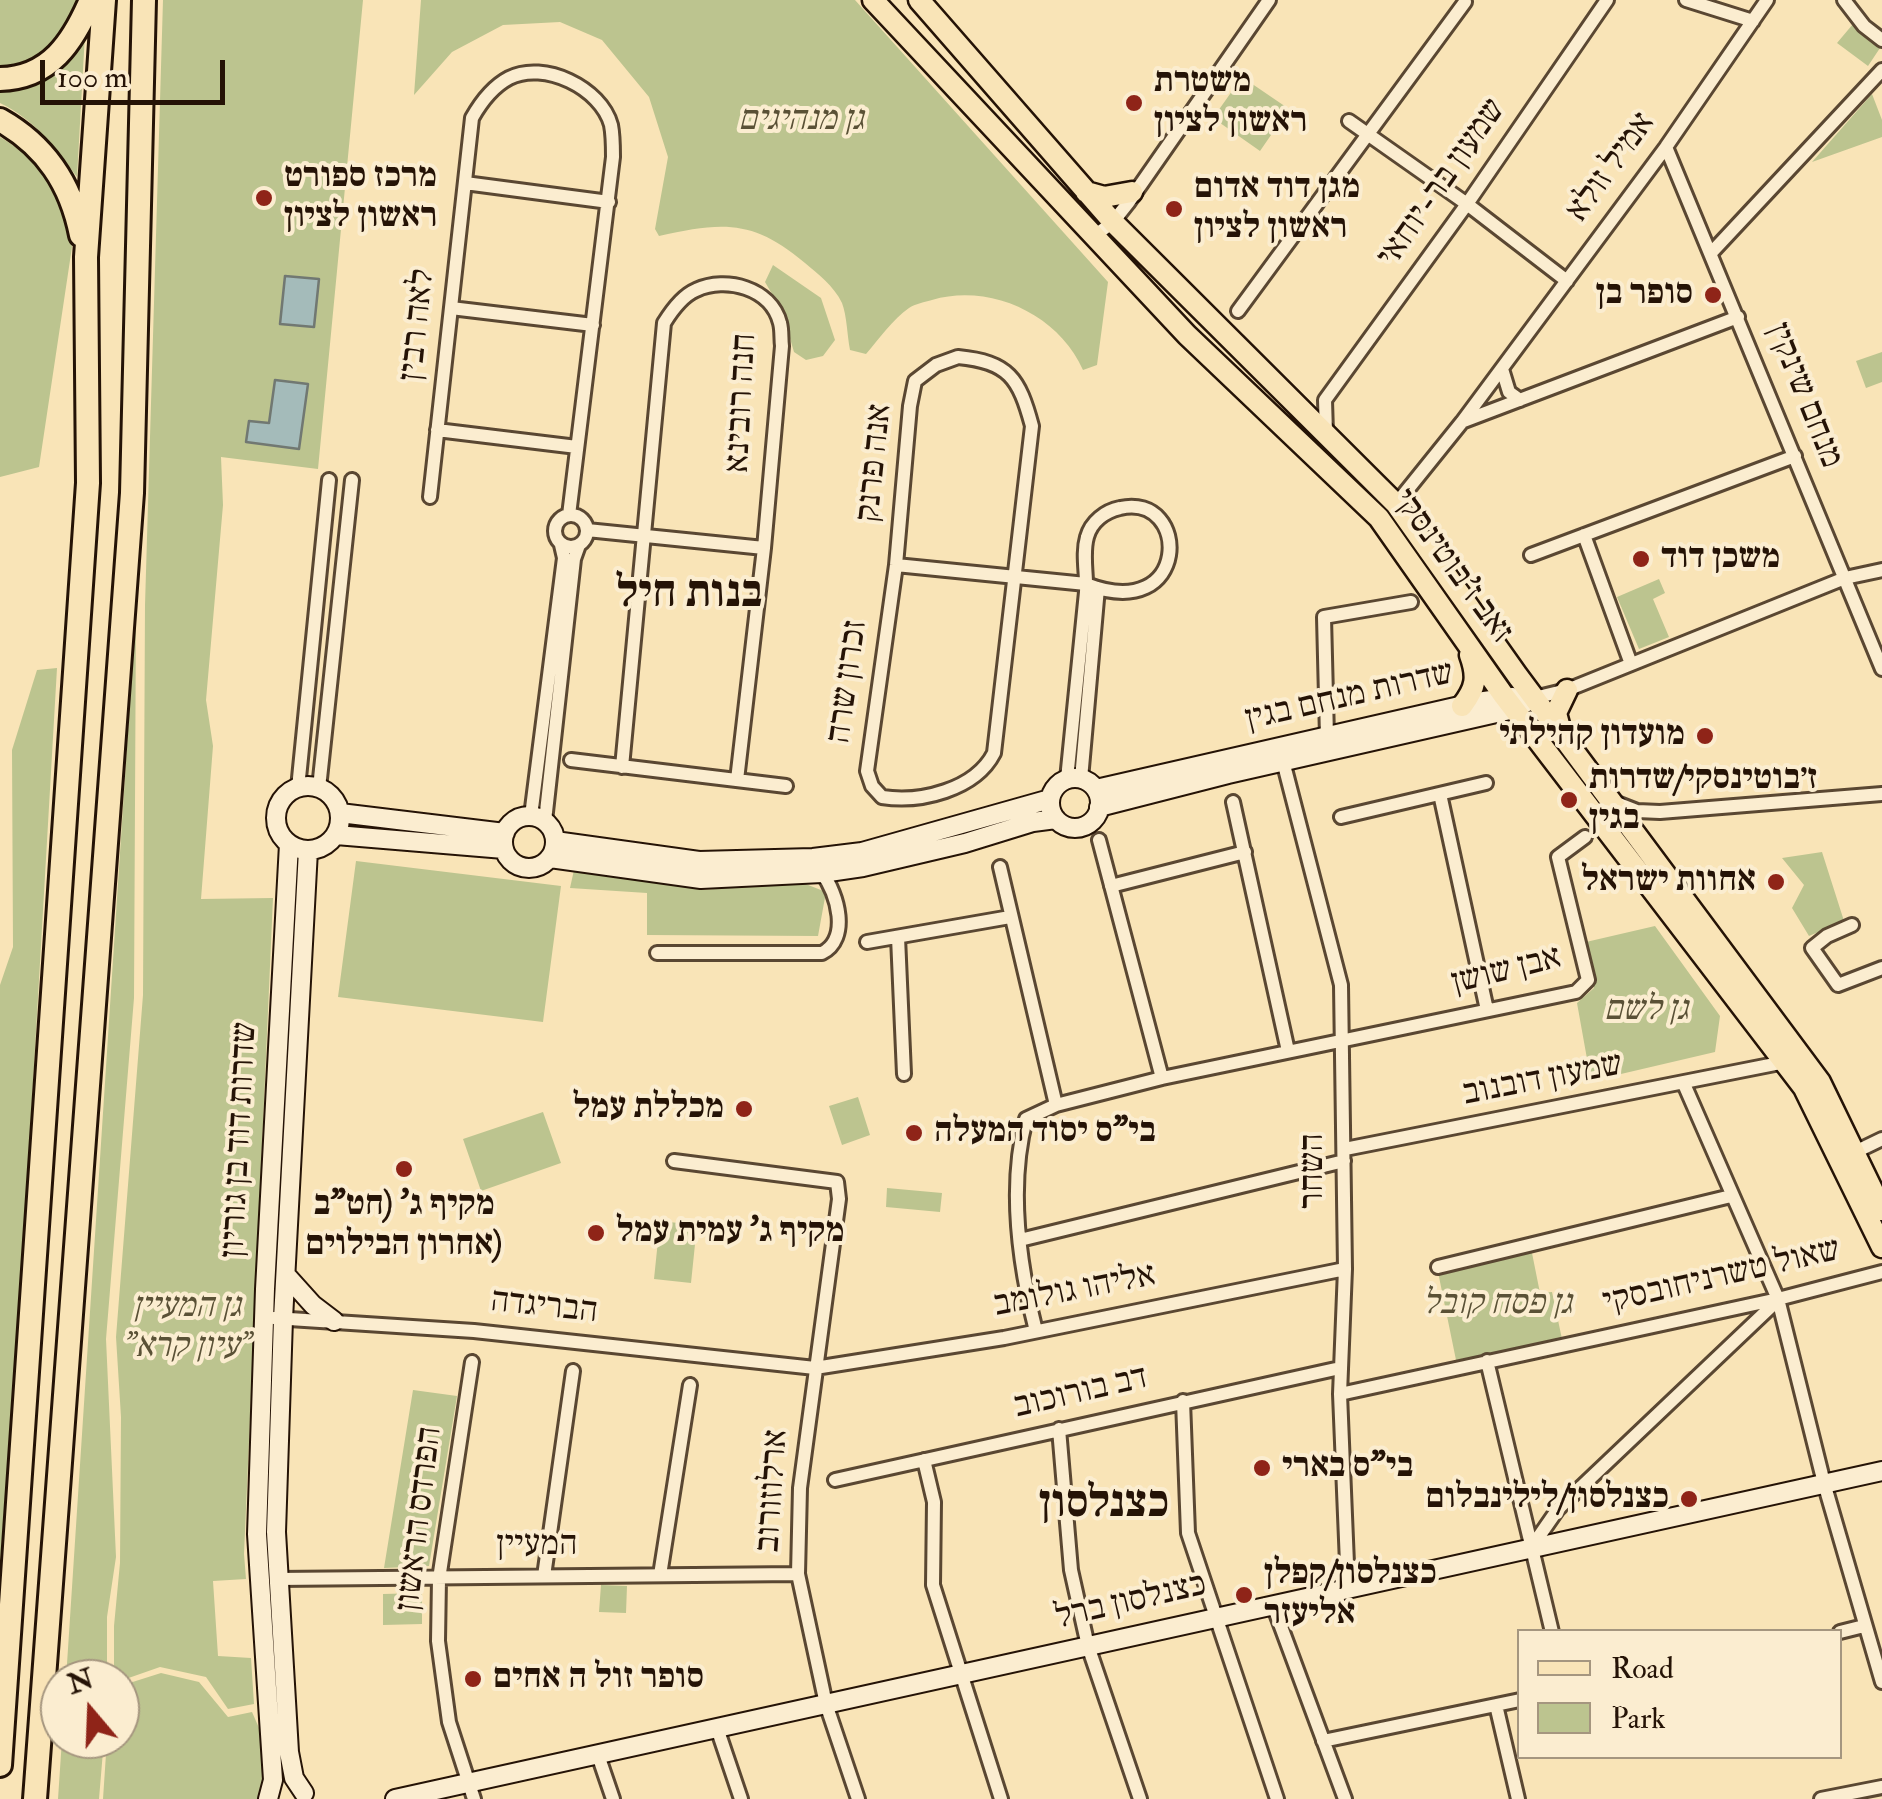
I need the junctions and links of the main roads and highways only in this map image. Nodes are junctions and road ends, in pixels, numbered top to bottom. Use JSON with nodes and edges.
{"nodes":[{"id":1,"x":90,"y":0,"type":"edge"},
{"id":2,"x":104,"y":0,"type":"edge"},
{"id":3,"x":144,"y":0,"type":"edge"},
{"id":4,"x":873,"y":0,"type":"edge"},
{"id":5,"x":919,"y":0,"type":"edge"},
{"id":6,"x":0,"y":80,"type":"edge"},
{"id":7,"x":0,"y":120,"type":"edge"},
{"id":8,"x":1134,"y":190,"type":"road end"},
{"id":9,"x":1086,"y":192,"type":"junction"},
{"id":10,"x":86,"y":257,"type":"junction"},
{"id":11,"x":1462,"y":635,"type":"junction"},
{"id":12,"x":1567,"y":690,"type":"road end"},
{"id":13,"x":1462,"y":706,"type":"road end"},
{"id":14,"x":1562,"y":734,"type":"junction"},
{"id":15,"x":1847,"y":1156,"type":"junction"},
{"id":16,"x":1882,"y":1210,"type":"edge"},
{"id":17,"x":1882,"y":1247,"type":"edge"},
{"id":18,"x":1,"y":1739,"type":"edge"},
{"id":19,"x":0,"y":1765,"type":"edge"},
{"id":20,"x":35,"y":1799,"type":"edge"}],
"edges":[{"from":1,"to":6,"type":"highway"},
{"from":2,"to":10,"type":"highway"},
{"from":3,"to":20,"type":"highway"},
{"from":4,"to":11,"type":"main road","name":"זאב ז'בוטינסקי"},
{"from":5,"to":9,"type":"main road","name":"זאב ז'בוטינסקי"},
{"from":7,"to":10,"type":"highway"},
{"from":8,"to":9,"type":"main road"},
{"from":9,"to":14,"type":"main road","name":"זאב ז'בוטינסקי"},
{"from":10,"to":18,"type":"highway"},
{"from":11,"to":13,"type":"main road"},
{"from":11,"to":15,"type":"main road","name":"זאב ז'בוטינסקי"},
{"from":12,"to":14,"type":"main road"},
{"from":14,"to":15,"type":"main road","name":"זאב ז'בוטינסקי"},
{"from":15,"to":16,"type":"main road","name":"זאב ז'בוטינסקי"},
{"from":15,"to":17,"type":"main road","name":"זאב ז'בוטינסקי"},
{"from":18,"to":19,"type":"highway"}]}
